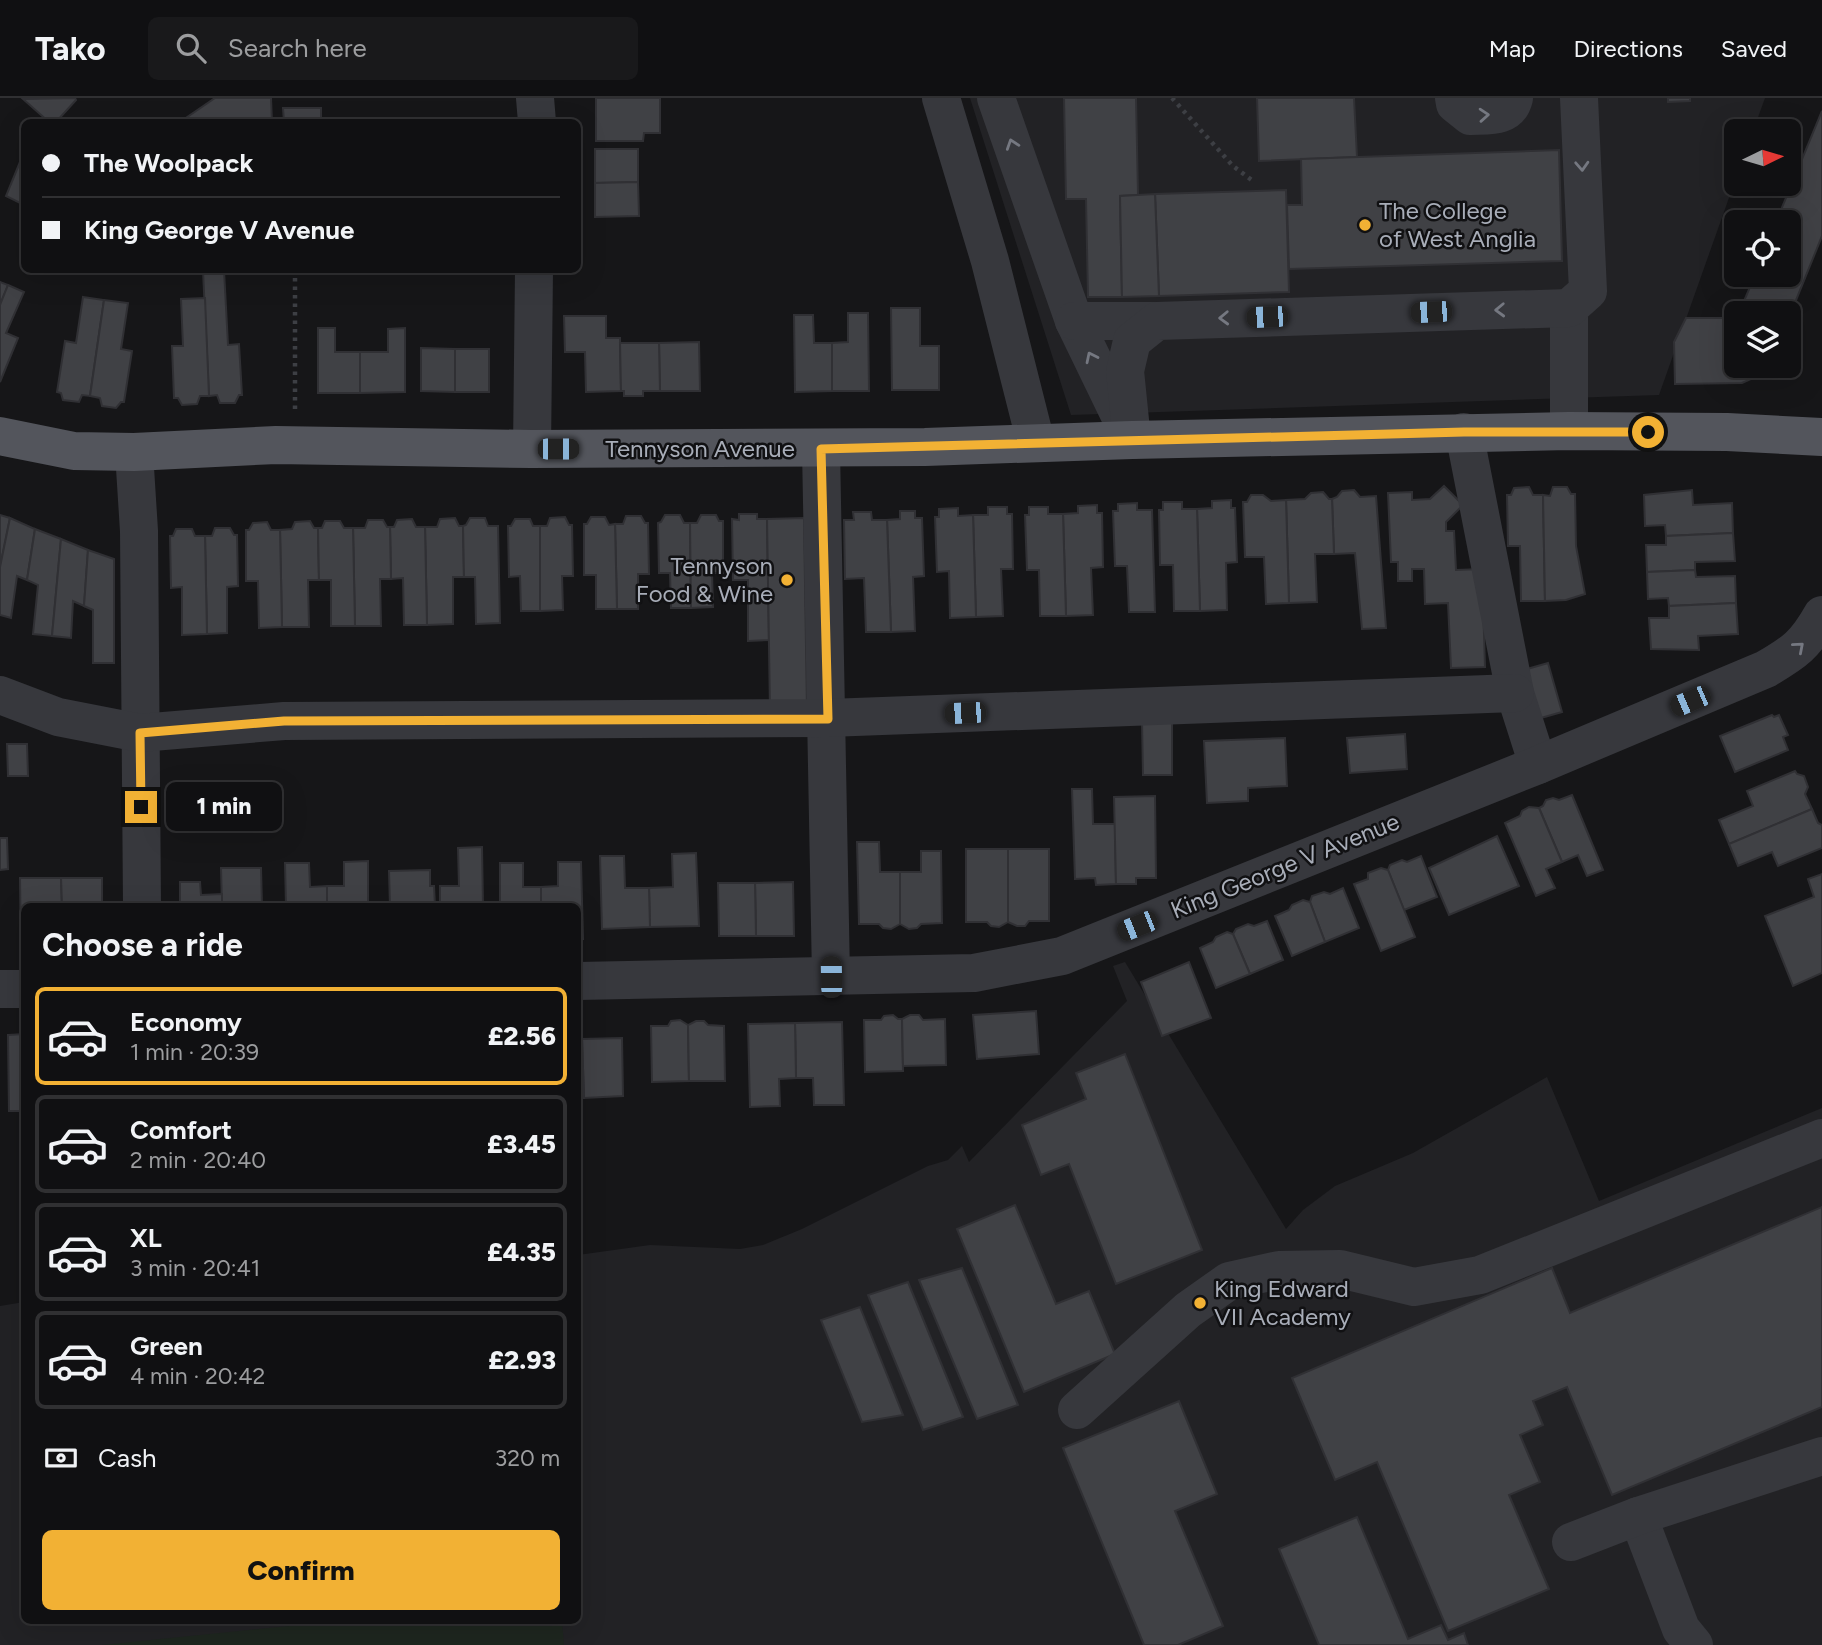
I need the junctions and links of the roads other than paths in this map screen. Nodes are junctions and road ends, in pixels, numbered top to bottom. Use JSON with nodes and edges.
{"nodes":[{"id":1,"x":535,"y":98,"type":"edge"},
{"id":2,"x":942,"y":98,"type":"edge"},
{"id":3,"x":996,"y":98,"type":"edge"},
{"id":4,"x":1454,"y":98,"type":"edge"},
{"id":5,"x":1514,"y":98,"type":"edge"},
{"id":6,"x":1579,"y":98,"type":"edge"},
{"id":7,"x":537,"y":119,"type":"edge"},
{"id":8,"x":534,"y":273,"type":"edge"},
{"id":9,"x":1569,"y":307,"type":"junction"},
{"id":10,"x":1074,"y":321,"type":"junction"},
{"id":11,"x":1157,"y":321,"type":"junction"},
{"id":12,"x":1569,"y":431,"type":"junction"},
{"id":13,"x":1464,"y":432,"type":"junction"},
{"id":14,"x":0,"y":436,"type":"edge"},
{"id":15,"x":1822,"y":437,"type":"edge"},
{"id":16,"x":1132,"y":440,"type":"junction"},
{"id":17,"x":1035,"y":443,"type":"junction"},
{"id":18,"x":531,"y":449,"type":"junction"},
{"id":19,"x":821,"y":449,"type":"junction"},
{"id":20,"x":134,"y":452,"type":"junction"},
{"id":21,"x":1822,"y":615,"type":"edge"},
{"id":22,"x":1515,"y":693,"type":"junction"},
{"id":23,"x":0,"y":695,"type":"edge"},
{"id":24,"x":828,"y":719,"type":"junction"},
{"id":25,"x":140,"y":733,"type":"junction"},
{"id":26,"x":1538,"y":765,"type":"junction"},
{"id":27,"x":142,"y":903,"type":"edge"},
{"id":28,"x":831,"y":977,"type":"junction"},
{"id":29,"x":581,"y":981,"type":"edge"},
{"id":30,"x":0,"y":989,"type":"edge"},
{"id":31,"x":21,"y":989,"type":"edge"},
{"id":32,"x":1822,"y":1138,"type":"edge"},
{"id":33,"x":1077,"y":1410,"type":"dead end"},
{"id":34,"x":1822,"y":1455,"type":"edge"},
{"id":35,"x":1638,"y":1516,"type":"junction"},
{"id":36,"x":1571,"y":1542,"type":"dead end"},
{"id":37,"x":1694,"y":1645,"type":"edge"}],
"edges":[{"from":1,"to":7,"type":"street"},
{"from":2,"to":17,"type":"street"},
{"from":10,"to":3,"type":"street","one_way":true},
{"from":4,"to":5,"type":"street","one_way":true},
{"from":6,"to":9,"type":"street","one_way":true},
{"from":8,"to":18,"type":"street"},
{"from":9,"to":11,"type":"street","one_way":true},
{"from":9,"to":12,"type":"street"},
{"from":10,"to":11,"type":"street"},
{"from":16,"to":10,"type":"street","one_way":true},
{"from":11,"to":16,"type":"street"},
{"from":12,"to":13,"type":"main road","name":"Tennyson Avenue"},
{"from":12,"to":15,"type":"main road","name":"Tennyson Avenue"},
{"from":13,"to":16,"type":"main road","name":"Tennyson Avenue"},
{"from":13,"to":22,"type":"street"},
{"from":14,"to":20,"type":"main road","name":"Tennyson Avenue"},
{"from":16,"to":17,"type":"main road","name":"Tennyson Avenue"},
{"from":17,"to":19,"type":"main road","name":"Tennyson Avenue"},
{"from":18,"to":19,"type":"main road","name":"Tennyson Avenue"},
{"from":18,"to":20,"type":"main road","name":"Tennyson Avenue"},
{"from":19,"to":24,"type":"street"},
{"from":20,"to":25,"type":"street"},
{"from":26,"to":21,"type":"street","name":"King George V Avenue","one_way":true},
{"from":22,"to":24,"type":"street"},
{"from":22,"to":26,"type":"street"},
{"from":23,"to":25,"type":"street"},
{"from":24,"to":25,"type":"street"},
{"from":24,"to":28,"type":"street"},
{"from":25,"to":27,"type":"street"},
{"from":26,"to":28,"type":"street","name":"King George V Avenue"},
{"from":28,"to":29,"type":"street","name":"King George V Avenue"},
{"from":30,"to":31,"type":"street"},
{"from":32,"to":33,"type":"street"},
{"from":34,"to":35,"type":"street"},
{"from":35,"to":36,"type":"street"},
{"from":35,"to":37,"type":"street"}]}
